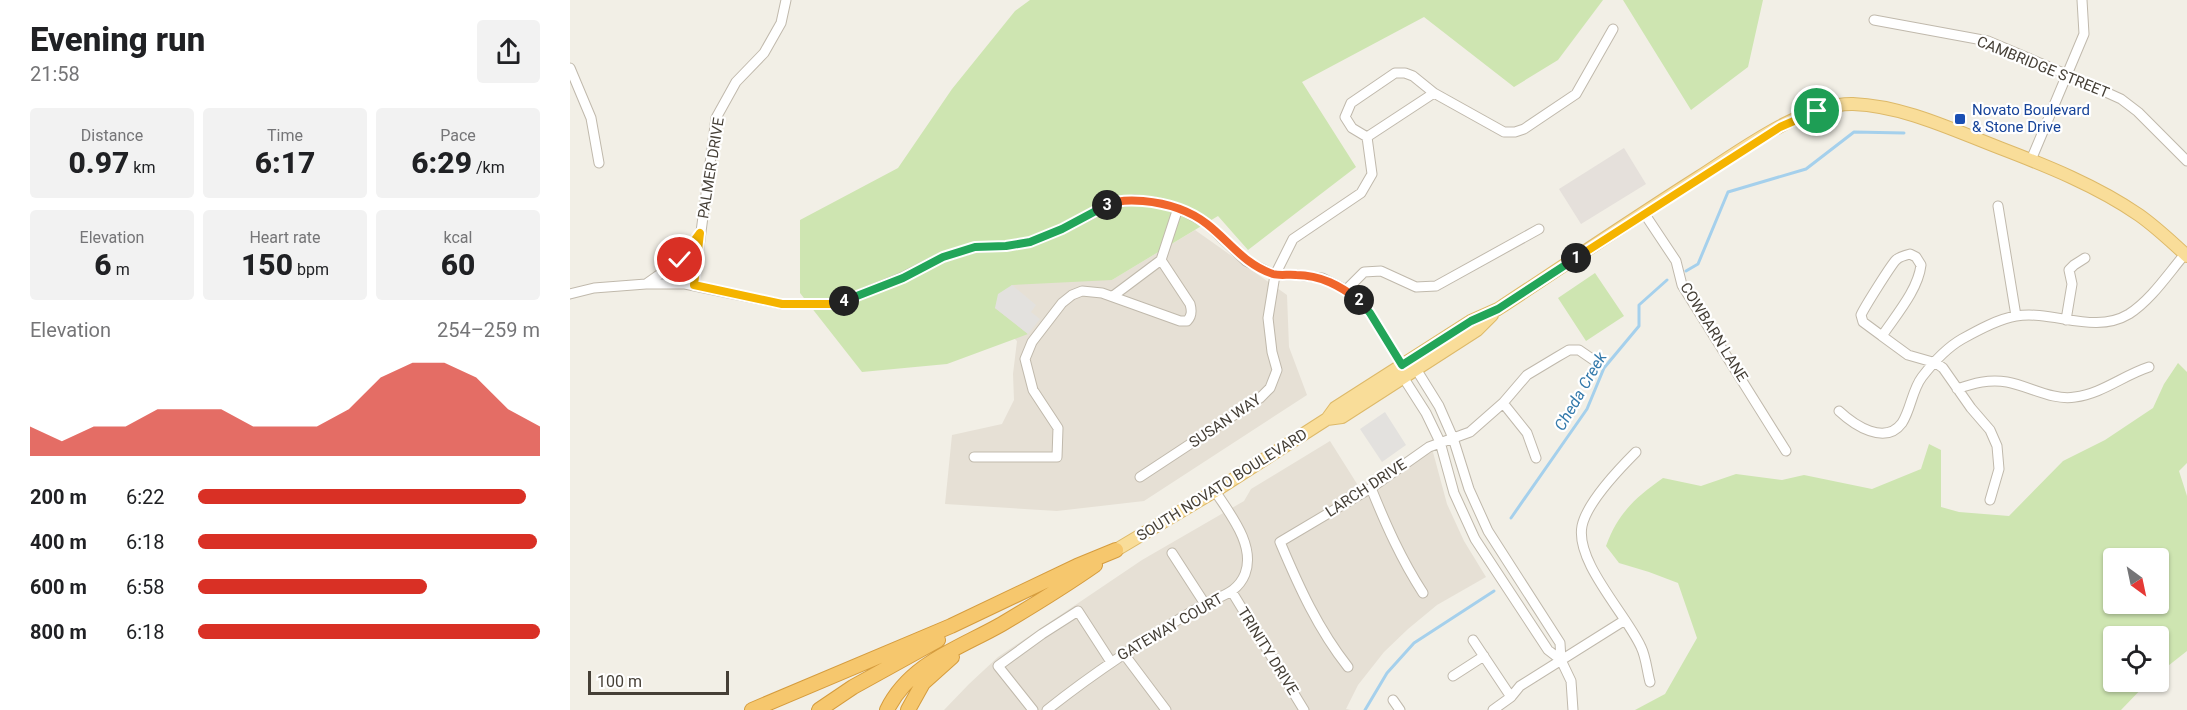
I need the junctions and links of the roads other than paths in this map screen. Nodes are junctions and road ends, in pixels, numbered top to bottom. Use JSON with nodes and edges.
{"nodes":[{"id":1,"x":786,"y":0,"type":"edge"},
{"id":2,"x":2082,"y":0,"type":"edge"},
{"id":3,"x":1875,"y":20,"type":"dead end"},
{"id":4,"x":1613,"y":29,"type":"dead end"},
{"id":5,"x":570,"y":68,"type":"edge"},
{"id":6,"x":2068,"y":75,"type":"junction"},
{"id":7,"x":1434,"y":93,"type":"junction"},
{"id":8,"x":1367,"y":137,"type":"junction"},
{"id":9,"x":2031,"y":160,"type":"junction"},
{"id":10,"x":2187,"y":161,"type":"edge"},
{"id":11,"x":599,"y":163,"type":"dead end"},
{"id":12,"x":1998,"y":206,"type":"dead end"},
{"id":13,"x":1178,"y":208,"type":"junction"},
{"id":14,"x":1644,"y":213,"type":"junction"},
{"id":15,"x":1539,"y":229,"type":"dead end"},
{"id":16,"x":700,"y":233,"type":"junction"},
{"id":17,"x":2186,"y":255,"type":"edge"},
{"id":18,"x":2085,"y":258,"type":"dead end"},
{"id":19,"x":1161,"y":260,"type":"junction"},
{"id":20,"x":1275,"y":275,"type":"junction"},
{"id":21,"x":646,"y":284,"type":"junction"},
{"id":22,"x":694,"y":285,"type":"junction"},
{"id":23,"x":1346,"y":291,"type":"junction"},
{"id":24,"x":570,"y":294,"type":"edge"},
{"id":25,"x":1113,"y":296,"type":"junction"},
{"id":26,"x":1498,"y":309,"type":"junction"},
{"id":27,"x":2016,"y":316,"type":"junction"},
{"id":28,"x":2066,"y":320,"type":"junction"},
{"id":29,"x":1882,"y":336,"type":"junction"},
{"id":30,"x":1595,"y":361,"type":"dead end"},
{"id":31,"x":1936,"y":363,"type":"junction"},
{"id":32,"x":2149,"y":367,"type":"dead end"},
{"id":33,"x":1416,"y":369,"type":"junction"},
{"id":34,"x":1402,"y":371,"type":"junction"},
{"id":35,"x":1957,"y":388,"type":"junction"},
{"id":36,"x":1503,"y":403,"type":"junction"},
{"id":37,"x":1839,"y":411,"type":"dead end"},
{"id":38,"x":1453,"y":438,"type":"junction"},
{"id":39,"x":1440,"y":442,"type":"junction"},
{"id":40,"x":1786,"y":451,"type":"dead end"},
{"id":41,"x":1636,"y":452,"type":"dead end"},
{"id":42,"x":974,"y":457,"type":"dead end"},
{"id":43,"x":1536,"y":458,"type":"dead end"},
{"id":44,"x":1140,"y":477,"type":"dead end"},
{"id":45,"x":1371,"y":488,"type":"junction"},
{"id":46,"x":1215,"y":491,"type":"junction"},
{"id":47,"x":1990,"y":500,"type":"dead end"},
{"id":48,"x":1116,"y":550,"type":"junction"},
{"id":49,"x":1172,"y":553,"type":"dead end"},
{"id":50,"x":1026,"y":591,"type":"junction"},
{"id":51,"x":1232,"y":592,"type":"junction"},
{"id":52,"x":1422,"y":593,"type":"dead end"},
{"id":53,"x":1205,"y":604,"type":"junction"},
{"id":54,"x":1624,"y":620,"type":"junction"},
{"id":55,"x":988,"y":631,"type":"junction"},
{"id":56,"x":1473,"y":640,"type":"dead end"},
{"id":57,"x":1124,"y":654,"type":"junction"},
{"id":58,"x":1484,"y":656,"type":"junction"},
{"id":59,"x":1561,"y":660,"type":"junction"},
{"id":60,"x":1110,"y":662,"type":"junction"},
{"id":61,"x":1348,"y":667,"type":"dead end"},
{"id":62,"x":1453,"y":676,"type":"dead end"},
{"id":63,"x":1650,"y":682,"type":"dead end"},
{"id":64,"x":1511,"y":697,"type":"junction"},
{"id":65,"x":1393,"y":700,"type":"dead end"},
{"id":66,"x":752,"y":710,"type":"edge"},
{"id":67,"x":819,"y":710,"type":"edge"},
{"id":68,"x":887,"y":710,"type":"edge"},
{"id":69,"x":908,"y":710,"type":"edge"},
{"id":70,"x":1033,"y":710,"type":"edge"},
{"id":71,"x":1047,"y":710,"type":"edge"},
{"id":72,"x":1166,"y":710,"type":"edge"},
{"id":73,"x":1304,"y":710,"type":"edge"},
{"id":74,"x":1400,"y":710,"type":"edge"},
{"id":75,"x":1493,"y":710,"type":"edge"},
{"id":76,"x":1573,"y":710,"type":"edge"}],
"edges":[{"from":1,"to":16,"type":"street","name":"PALMER DRIVE"},
{"from":2,"to":6,"type":"street"},
{"from":3,"to":6,"type":"street","name":"CAMBRIDGE STREET"},
{"from":4,"to":7,"type":"street"},
{"from":5,"to":11,"type":"street"},
{"from":6,"to":9,"type":"street"},
{"from":6,"to":10,"type":"street","name":"CAMBRIDGE STREET"},
{"from":7,"to":8,"type":"street"},
{"from":7,"to":8,"type":"street"},
{"from":8,"to":20,"type":"street","name":"SUSAN WAY"},
{"from":9,"to":14,"type":"main road","name":"SOUTH NOVATO BOULEVARD"},
{"from":9,"to":17,"type":"main road","name":"SOUTH NOVATO BOULEVARD"},
{"from":12,"to":27,"type":"street"},
{"from":13,"to":19,"type":"street"},
{"from":13,"to":20,"type":"street"},
{"from":13,"to":22,"type":"street"},
{"from":14,"to":26,"type":"main road","name":"SOUTH NOVATO BOULEVARD"},
{"from":14,"to":40,"type":"street","name":"COWBARN LANE"},
{"from":15,"to":23,"type":"street"},
{"from":16,"to":21,"type":"street"},
{"from":16,"to":22,"type":"street","name":"PALMER DRIVE"},
{"from":17,"to":28,"type":"street"},
{"from":18,"to":28,"type":"street"},
{"from":19,"to":25,"type":"street"},
{"from":19,"to":25,"type":"street"},
{"from":20,"to":23,"type":"street"},
{"from":20,"to":44,"type":"street","name":"SUSAN WAY"},
{"from":21,"to":22,"type":"street"},
{"from":21,"to":24,"type":"street"},
{"from":23,"to":34,"type":"street"},
{"from":25,"to":42,"type":"street"},
{"from":26,"to":33,"type":"main road","name":"SOUTH NOVATO BOULEVARD"},
{"from":26,"to":34,"type":"main road","name":"SOUTH NOVATO BOULEVARD"},
{"from":27,"to":28,"type":"street"},
{"from":27,"to":31,"type":"street"},
{"from":29,"to":29,"type":"street"},
{"from":29,"to":31,"type":"street"},
{"from":30,"to":36,"type":"street","name":"LARCH DRIVE"},
{"from":31,"to":35,"type":"street"},
{"from":31,"to":37,"type":"street"},
{"from":32,"to":35,"type":"street"},
{"from":33,"to":34,"type":"main road","name":"SOUTH NOVATO BOULEVARD"},
{"from":33,"to":38,"type":"street"},
{"from":34,"to":39,"type":"street"},
{"from":34,"to":46,"type":"main road","name":"SOUTH NOVATO BOULEVARD"},
{"from":35,"to":47,"type":"street"},
{"from":36,"to":38,"type":"street","name":"LARCH DRIVE"},
{"from":36,"to":43,"type":"street"},
{"from":38,"to":39,"type":"street","name":"LARCH DRIVE"},
{"from":38,"to":59,"type":"street"},
{"from":39,"to":45,"type":"street","name":"LARCH DRIVE"},
{"from":39,"to":59,"type":"street"},
{"from":41,"to":54,"type":"street"},
{"from":45,"to":52,"type":"street"},
{"from":45,"to":61,"type":"street","name":"LARCH DRIVE"},
{"from":46,"to":48,"type":"main road","name":"SOUTH NOVATO BOULEVARD"},
{"from":46,"to":51,"type":"street","name":"GATEWAY COURT"},
{"from":48,"to":50,"type":"highway"},
{"from":48,"to":55,"type":"highway"},
{"from":49,"to":53,"type":"street"},
{"from":50,"to":66,"type":"highway"},
{"from":50,"to":67,"type":"highway"},
{"from":51,"to":53,"type":"street","name":"GATEWAY COURT"},
{"from":51,"to":73,"type":"street","name":"TRINITY DRIVE"},
{"from":53,"to":57,"type":"street","name":"GATEWAY COURT"},
{"from":54,"to":59,"type":"street"},
{"from":54,"to":63,"type":"street"},
{"from":55,"to":68,"type":"highway"},
{"from":55,"to":69,"type":"highway"},
{"from":56,"to":58,"type":"street"},
{"from":57,"to":60,"type":"street","name":"GATEWAY COURT"},
{"from":57,"to":72,"type":"street"},
{"from":58,"to":62,"type":"street"},
{"from":58,"to":64,"type":"street"},
{"from":59,"to":64,"type":"street"},
{"from":59,"to":76,"type":"street"},
{"from":60,"to":70,"type":"street"},
{"from":60,"to":71,"type":"street","name":"GATEWAY COURT"},
{"from":64,"to":75,"type":"street"},
{"from":65,"to":74,"type":"street"}]}
